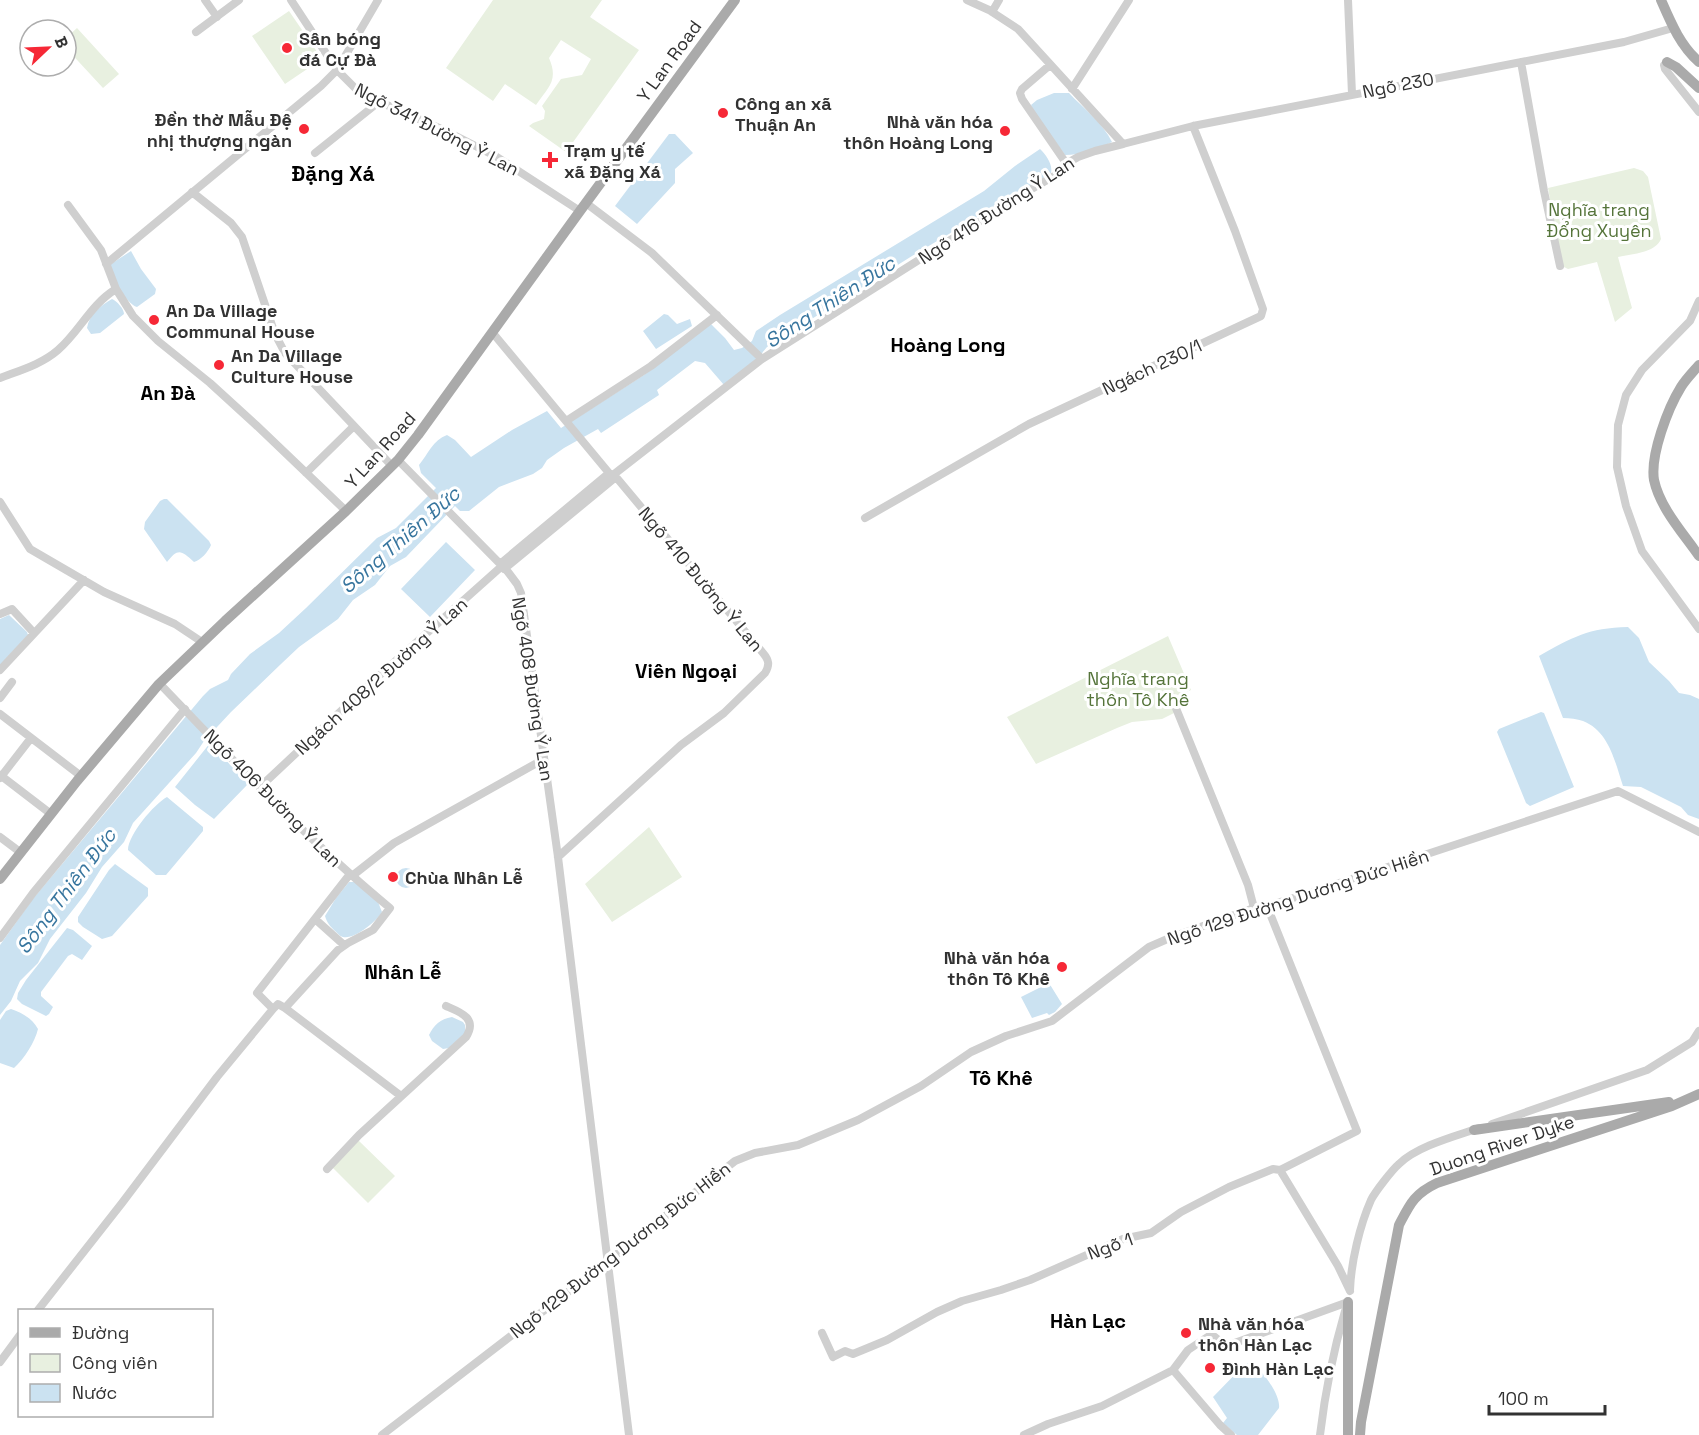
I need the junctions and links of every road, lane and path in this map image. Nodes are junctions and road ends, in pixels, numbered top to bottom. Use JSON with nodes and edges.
{"nodes":[{"id":1,"x":205,"y":0,"type":"edge"},
{"id":2,"x":239,"y":0,"type":"edge"},
{"id":3,"x":291,"y":0,"type":"edge"},
{"id":4,"x":378,"y":0,"type":"edge"},
{"id":5,"x":735,"y":0,"type":"edge"},
{"id":6,"x":968,"y":0,"type":"edge"},
{"id":7,"x":999,"y":0,"type":"edge"},
{"id":8,"x":1129,"y":0,"type":"edge"},
{"id":9,"x":1348,"y":0,"type":"edge"},
{"id":10,"x":1661,"y":0,"type":"edge"},
{"id":11,"x":992,"y":12,"type":"junction"},
{"id":12,"x":217,"y":17,"type":"junction"},
{"id":13,"x":1673,"y":28,"type":"junction"},
{"id":14,"x":196,"y":32,"type":"dead end"},
{"id":15,"x":1521,"y":62,"type":"junction"},
{"id":16,"x":1667,"y":62,"type":"joint"},
{"id":17,"x":1699,"y":62,"type":"edge"},
{"id":18,"x":1050,"y":65,"type":"junction"},
{"id":19,"x":337,"y":70,"type":"junction"},
{"id":20,"x":1699,"y":88,"type":"edge"},
{"id":21,"x":1072,"y":89,"type":"junction"},
{"id":22,"x":1352,"y":94,"type":"junction"},
{"id":23,"x":380,"y":101,"type":"junction"},
{"id":24,"x":1699,"y":112,"type":"edge"},
{"id":25,"x":1193,"y":126,"type":"junction"},
{"id":26,"x":1123,"y":144,"type":"junction"},
{"id":27,"x":315,"y":153,"type":"dead end"},
{"id":28,"x":1068,"y":166,"type":"junction"},
{"id":29,"x":192,"y":192,"type":"junction"},
{"id":30,"x":68,"y":205,"type":"dead end"},
{"id":31,"x":583,"y":207,"type":"junction"},
{"id":32,"x":106,"y":264,"type":"junction"},
{"id":33,"x":1560,"y":266,"type":"dead end"},
{"id":34,"x":116,"y":289,"type":"junction"},
{"id":35,"x":1699,"y":301,"type":"edge"},
{"id":36,"x":717,"y":315,"type":"junction"},
{"id":37,"x":492,"y":332,"type":"junction"},
{"id":38,"x":762,"y":359,"type":"junction"},
{"id":39,"x":1699,"y":365,"type":"edge"},
{"id":40,"x":0,"y":378,"type":"edge"},
{"id":41,"x":566,"y":421,"type":"junction"},
{"id":42,"x":354,"y":426,"type":"junction"},
{"id":43,"x":395,"y":463,"type":"junction"},
{"id":44,"x":306,"y":473,"type":"junction"},
{"id":45,"x":613,"y":475,"type":"junction"},
{"id":46,"x":0,"y":502,"type":"edge"},
{"id":47,"x":346,"y":512,"type":"junction"},
{"id":48,"x":865,"y":518,"type":"dead end"},
{"id":49,"x":557,"y":521,"type":"joint"},
{"id":50,"x":1699,"y":556,"type":"edge"},
{"id":51,"x":502,"y":566,"type":"junction"},
{"id":52,"x":84,"y":580,"type":"junction"},
{"id":53,"x":0,"y":614,"type":"edge"},
{"id":54,"x":1699,"y":629,"type":"edge"},
{"id":55,"x":34,"y":633,"type":"junction"},
{"id":56,"x":202,"y":642,"type":"junction"},
{"id":57,"x":0,"y":670,"type":"edge"},
{"id":58,"x":12,"y":682,"type":"dead end"},
{"id":59,"x":160,"y":684,"type":"junction"},
{"id":60,"x":1171,"y":696,"type":"dead end"},
{"id":61,"x":0,"y":698,"type":"edge"},
{"id":62,"x":184,"y":709,"type":"junction"},
{"id":63,"x":0,"y":714,"type":"edge"},
{"id":64,"x":31,"y":738,"type":"junction"},
{"id":65,"x":544,"y":759,"type":"junction"},
{"id":66,"x":0,"y":776,"type":"edge"},
{"id":67,"x":81,"y":776,"type":"junction"},
{"id":68,"x":260,"y":787,"type":"junction"},
{"id":69,"x":51,"y":814,"type":"junction"},
{"id":70,"x":1699,"y":832,"type":"edge"},
{"id":71,"x":0,"y":837,"type":"edge"},
{"id":72,"x":20,"y":852,"type":"junction"},
{"id":73,"x":558,"y":857,"type":"junction"},
{"id":74,"x":351,"y":875,"type":"junction"},
{"id":75,"x":0,"y":879,"type":"edge"},
{"id":76,"x":1267,"y":906,"type":"junction"},
{"id":77,"x":1254,"y":908,"type":"junction"},
{"id":78,"x":315,"y":919,"type":"junction"},
{"id":79,"x":0,"y":938,"type":"edge"},
{"id":80,"x":344,"y":945,"type":"junction"},
{"id":81,"x":446,"y":1006,"type":"dead end"},
{"id":82,"x":273,"y":1008,"type":"junction"},
{"id":83,"x":285,"y":1008,"type":"junction"},
{"id":84,"x":1699,"y":1031,"type":"edge"},
{"id":85,"x":1699,"y":1094,"type":"edge"},
{"id":86,"x":401,"y":1096,"type":"junction"},
{"id":87,"x":1688,"y":1099,"type":"junction"},
{"id":88,"x":1474,"y":1130,"type":"junction"},
{"id":89,"x":327,"y":1169,"type":"dead end"},
{"id":90,"x":1280,"y":1170,"type":"junction"},
{"id":91,"x":607,"y":1262,"type":"junction"},
{"id":92,"x":1349,"y":1297,"type":"junction"},
{"id":93,"x":40,"y":1309,"type":"edge"},
{"id":94,"x":822,"y":1333,"type":"dead end"},
{"id":95,"x":18,"y":1338,"type":"edge"},
{"id":96,"x":0,"y":1362,"type":"edge"},
{"id":97,"x":1173,"y":1370,"type":"junction"},
{"id":98,"x":382,"y":1435,"type":"edge"},
{"id":99,"x":629,"y":1435,"type":"edge"},
{"id":100,"x":1024,"y":1435,"type":"edge"},
{"id":101,"x":1231,"y":1435,"type":"edge"},
{"id":102,"x":1320,"y":1435,"type":"edge"},
{"id":103,"x":1348,"y":1435,"type":"edge"},
{"id":104,"x":1360,"y":1435,"type":"edge"}],
"edges":[{"from":1,"to":12,"type":"street"},
{"from":2,"to":12,"type":"street"},
{"from":3,"to":19,"type":"street","name":"Ngõ 341 Đường Ỷ Lan"},
{"from":4,"to":19,"type":"street"},
{"from":5,"to":31,"type":"main road","name":"Y Lan Road"},
{"from":6,"to":11,"type":"street"},
{"from":7,"to":11,"type":"street"},
{"from":8,"to":21,"type":"street"},
{"from":9,"to":22,"type":"street"},
{"from":10,"to":13,"type":"main road"},
{"from":11,"to":18,"type":"street"},
{"from":12,"to":14,"type":"street"},
{"from":13,"to":15,"type":"street","name":"Ngõ 230"},
{"from":13,"to":17,"type":"main road"},
{"from":15,"to":22,"type":"street","name":"Ngõ 230"},
{"from":15,"to":33,"type":"street"},
{"from":16,"to":20,"type":"main road"},
{"from":16,"to":24,"type":"street"},
{"from":18,"to":21,"type":"street"},
{"from":18,"to":28,"type":"street"},
{"from":19,"to":23,"type":"street","name":"Ngõ 341 Đường Ỷ Lan"},
{"from":19,"to":29,"type":"street"},
{"from":21,"to":26,"type":"street"},
{"from":22,"to":25,"type":"street","name":"Ngõ 230"},
{"from":23,"to":27,"type":"street"},
{"from":23,"to":31,"type":"street","name":"Ngõ 341 Đường Ỷ Lan"},
{"from":25,"to":26,"type":"street","name":"Ngõ 230"},
{"from":25,"to":48,"type":"street","name":"Ngách 230/1"},
{"from":26,"to":28,"type":"street","name":"Ngõ 416 Đường Ỷ Lan"},
{"from":28,"to":38,"type":"street","name":"Ngõ 416 Đường Ỷ Lan"},
{"from":29,"to":32,"type":"street"},
{"from":29,"to":42,"type":"street","name":"Ngõ 408 Đường Ỷ Lan"},
{"from":30,"to":32,"type":"street"},
{"from":31,"to":36,"type":"street","name":"Ngõ 341 Đường Ỷ Lan"},
{"from":31,"to":37,"type":"main road","name":"Y Lan Road"},
{"from":32,"to":34,"type":"street"},
{"from":34,"to":40,"type":"street"},
{"from":34,"to":44,"type":"street"},
{"from":35,"to":54,"type":"street"},
{"from":36,"to":38,"type":"street","name":"Ngõ 341 Đường Ỷ Lan"},
{"from":36,"to":41,"type":"street"},
{"from":37,"to":41,"type":"street","name":"Ngõ 410 Đường Ỷ Lan"},
{"from":37,"to":43,"type":"main road","name":"Y Lan Road"},
{"from":38,"to":45,"type":"street","name":"Ngõ 416 Đường Ỷ Lan"},
{"from":39,"to":50,"type":"main road"},
{"from":41,"to":45,"type":"street","name":"Ngõ 410 Đường Ỷ Lan"},
{"from":42,"to":43,"type":"street","name":"Ngõ 408 Đường Ỷ Lan"},
{"from":42,"to":44,"type":"street"},
{"from":43,"to":47,"type":"main road","name":"Y Lan Road"},
{"from":43,"to":51,"type":"street","name":"Ngõ 408 Đường Ỷ Lan"},
{"from":44,"to":47,"type":"street"},
{"from":45,"to":49,"type":"street","name":"Ngõ 416 Đường Ỷ Lan"},
{"from":45,"to":73,"type":"street","name":"Ngõ 410 Đường Ỷ Lan"},
{"from":46,"to":52,"type":"street"},
{"from":47,"to":56,"type":"main road","name":"Y Lan Road"},
{"from":49,"to":51,"type":"street","name":"Ngách 408/2 Đường Ỷ Lan"},
{"from":51,"to":65,"type":"street","name":"Ngõ 408 Đường Ỷ Lan"},
{"from":51,"to":68,"type":"street","name":"Ngách 408/2 Đường Ỷ Lan"},
{"from":52,"to":55,"type":"street"},
{"from":52,"to":56,"type":"street"},
{"from":53,"to":55,"type":"street"},
{"from":55,"to":57,"type":"street"},
{"from":56,"to":59,"type":"main road","name":"Y Lan Road"},
{"from":58,"to":61,"type":"street"},
{"from":59,"to":62,"type":"street","name":"Ngõ 406 Đường Ỷ Lan"},
{"from":59,"to":67,"type":"main road","name":"Y Lan Road"},
{"from":60,"to":77,"type":"street"},
{"from":62,"to":68,"type":"street","name":"Ngõ 406 Đường Ỷ Lan"},
{"from":62,"to":79,"type":"street"},
{"from":63,"to":64,"type":"street"},
{"from":64,"to":66,"type":"street"},
{"from":64,"to":67,"type":"street"},
{"from":65,"to":73,"type":"street","name":"Ngõ 408 Đường Ỷ Lan"},
{"from":65,"to":74,"type":"street"},
{"from":66,"to":69,"type":"street"},
{"from":67,"to":69,"type":"main road","name":"Y Lan Road"},
{"from":68,"to":74,"type":"street","name":"Ngõ 406 Đường Ỷ Lan"},
{"from":69,"to":72,"type":"main road","name":"Y Lan Road"},
{"from":70,"to":76,"type":"street","name":"Ngõ 129 Đường Dương Đức Hiền"},
{"from":71,"to":72,"type":"street"},
{"from":72,"to":75,"type":"main road","name":"Y Lan Road"},
{"from":73,"to":91,"type":"street","name":"Ngõ 408 Đường Ỷ Lan"},
{"from":74,"to":78,"type":"street"},
{"from":74,"to":80,"type":"street","name":"Ngõ 406 Đường Ỷ Lan"},
{"from":76,"to":77,"type":"street","name":"Ngõ 129 Đường Dương Đức Hiền"},
{"from":76,"to":90,"type":"street"},
{"from":77,"to":91,"type":"street","name":"Ngõ 129 Đường Dương Đức Hiền"},
{"from":78,"to":80,"type":"street"},
{"from":78,"to":82,"type":"street"},
{"from":80,"to":83,"type":"street"},
{"from":81,"to":86,"type":"street"},
{"from":82,"to":83,"type":"street"},
{"from":82,"to":93,"type":"street"},
{"from":83,"to":86,"type":"street"},
{"from":84,"to":88,"type":"street"},
{"from":85,"to":87,"type":"main road","name":"Duong River Dyke"},
{"from":86,"to":89,"type":"street"},
{"from":87,"to":88,"type":"main road"},
{"from":87,"to":104,"type":"main road","name":"Duong River Dyke"},
{"from":88,"to":92,"type":"street"},
{"from":90,"to":92,"type":"street"},
{"from":90,"to":94,"type":"street","name":"Ngõ 1"},
{"from":91,"to":98,"type":"street","name":"Ngõ 129 Đường Dương Đức Hiền"},
{"from":91,"to":99,"type":"street","name":"Ngõ 408 Đường Ỷ Lan"},
{"from":92,"to":97,"type":"street"},
{"from":92,"to":102,"type":"street"},
{"from":92,"to":103,"type":"main road"},
{"from":95,"to":96,"type":"street"},
{"from":97,"to":100,"type":"street"},
{"from":97,"to":101,"type":"street"}]}
